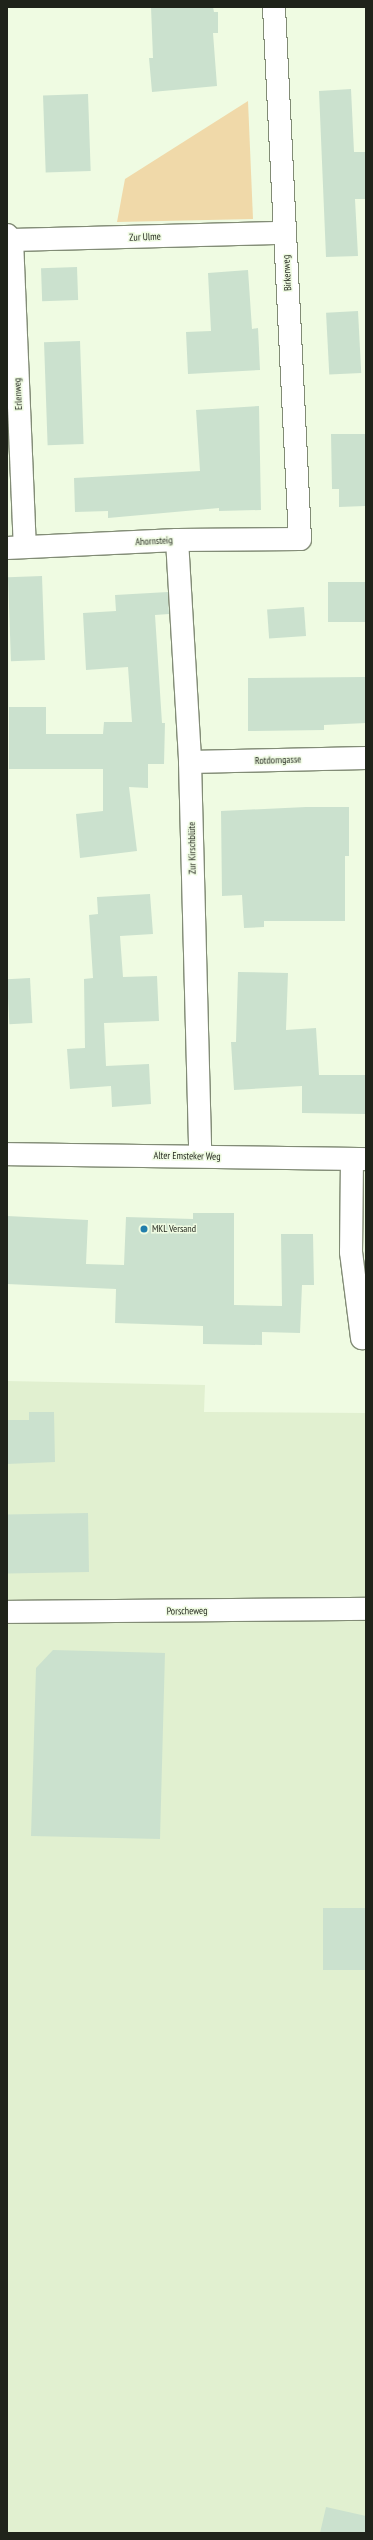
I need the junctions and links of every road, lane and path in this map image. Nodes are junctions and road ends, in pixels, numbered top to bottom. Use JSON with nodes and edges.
{"nodes":[{"id":1,"x":274,"y":7,"type":"edge"},
{"id":2,"x":285,"y":233,"type":"junction"},
{"id":3,"x":9,"y":238,"type":"edge"},
{"id":4,"x":300,"y":539,"type":"joint"},
{"id":5,"x":177,"y":540,"type":"junction"},
{"id":6,"x":16,"y":547,"type":"edge"},
{"id":7,"x":366,"y":758,"type":"edge"},
{"id":8,"x":190,"y":762,"type":"junction"},
{"id":9,"x":7,"y":1154,"type":"edge"},
{"id":10,"x":200,"y":1156,"type":"junction"},
{"id":11,"x":359,"y":1159,"type":"edge"},
{"id":12,"x":362,"y":1338,"type":"dead end"},
{"id":13,"x":366,"y":1609,"type":"edge"},
{"id":14,"x":7,"y":1612,"type":"edge"}],
"edges":[{"from":1,"to":2,"type":"street","name":"Birkenweg"},
{"from":2,"to":3,"type":"street","name":"Zur Ulme"},
{"from":2,"to":4,"type":"street","name":"Birkenweg"},
{"from":3,"to":6,"type":"street","name":"Erlenweg"},
{"from":4,"to":5,"type":"street","name":"Ahornsteig"},
{"from":5,"to":6,"type":"street","name":"Ahornsteig"},
{"from":5,"to":8,"type":"street","name":"Zur Kirschblüte"},
{"from":7,"to":8,"type":"street","name":"Rotdorngasse"},
{"from":8,"to":10,"type":"street","name":"Zur Kirschblüte"},
{"from":9,"to":10,"type":"street","name":"Alter Emsteker Weg"},
{"from":10,"to":11,"type":"street","name":"Alter Emsteker Weg"},
{"from":11,"to":12,"type":"street"},
{"from":13,"to":14,"type":"street","name":"Porscheweg"}]}
